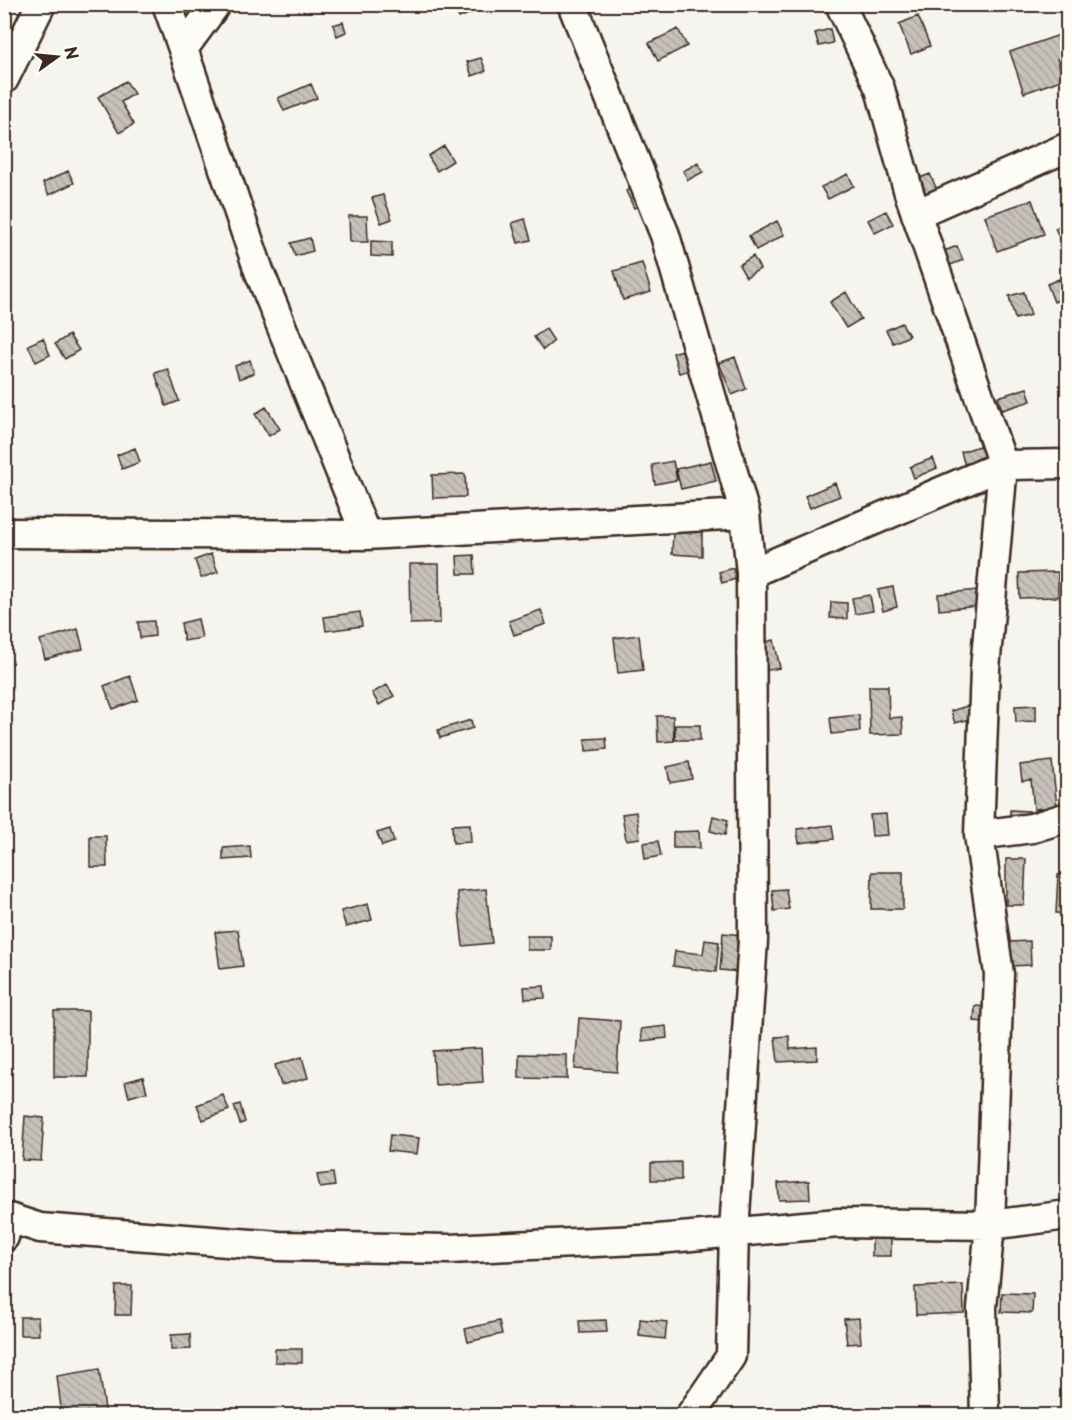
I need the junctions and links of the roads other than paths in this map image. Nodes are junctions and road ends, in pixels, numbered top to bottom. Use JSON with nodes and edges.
{"nodes":[{"id":1,"x":41,"y":4,"type":"edge"},
{"id":2,"x":167,"y":4,"type":"edge"},
{"id":3,"x":216,"y":4,"type":"edge"},
{"id":4,"x":572,"y":4,"type":"edge"},
{"id":5,"x":840,"y":4,"type":"edge"},
{"id":6,"x":183,"y":49,"type":"junction"},
{"id":7,"x":4,"y":79,"type":"edge"},
{"id":8,"x":1068,"y":147,"type":"edge"},
{"id":9,"x":916,"y":214,"type":"junction"},
{"id":10,"x":1068,"y":464,"type":"edge"},
{"id":11,"x":1003,"y":465,"type":"junction"},
{"id":12,"x":745,"y":514,"type":"junction"},
{"id":13,"x":4,"y":532,"type":"edge"},
{"id":14,"x":366,"y":535,"type":"junction"},
{"id":15,"x":751,"y":573,"type":"junction"},
{"id":16,"x":1068,"y":817,"type":"edge"},
{"id":17,"x":979,"y":835,"type":"junction"},
{"id":18,"x":1068,"y":1215,"type":"edge"},
{"id":19,"x":6,"y":1223,"type":"edge"},
{"id":20,"x":990,"y":1225,"type":"junction"},
{"id":21,"x":734,"y":1231,"type":"junction"},
{"id":22,"x":690,"y":1416,"type":"edge"},
{"id":23,"x":985,"y":1416,"type":"edge"}],
"edges":[{"from":1,"to":7,"type":"street"},
{"from":2,"to":6,"type":"street"},
{"from":3,"to":6,"type":"street"},
{"from":4,"to":12,"type":"street"},
{"from":5,"to":9,"type":"street"},
{"from":6,"to":14,"type":"street"},
{"from":8,"to":9,"type":"street"},
{"from":9,"to":11,"type":"street"},
{"from":10,"to":11,"type":"street"},
{"from":11,"to":15,"type":"street"},
{"from":11,"to":17,"type":"street"},
{"from":12,"to":14,"type":"street"},
{"from":12,"to":15,"type":"street"},
{"from":13,"to":14,"type":"street"},
{"from":15,"to":21,"type":"street"},
{"from":16,"to":17,"type":"street"},
{"from":17,"to":20,"type":"street"},
{"from":18,"to":20,"type":"street"},
{"from":19,"to":21,"type":"street"},
{"from":20,"to":21,"type":"street"},
{"from":20,"to":23,"type":"street"},
{"from":21,"to":22,"type":"street"}]}
